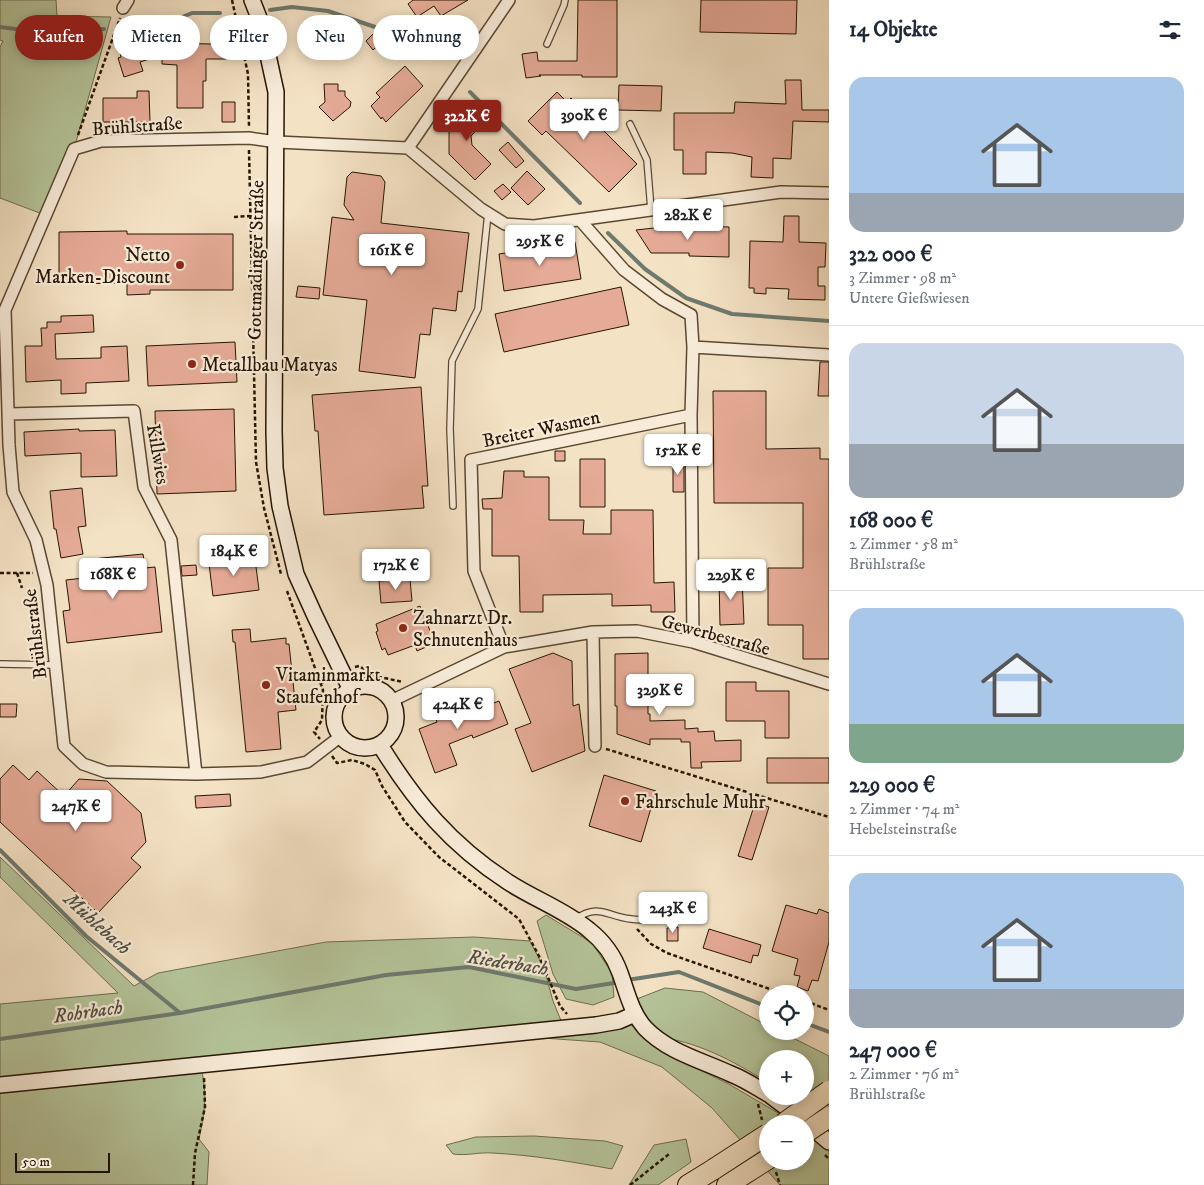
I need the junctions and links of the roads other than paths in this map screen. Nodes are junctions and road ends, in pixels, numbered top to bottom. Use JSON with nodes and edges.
{"nodes":[{"id":1,"x":252,"y":0,"type":"edge"},
{"id":2,"x":509,"y":0,"type":"edge"},
{"id":3,"x":564,"y":0,"type":"edge"},
{"id":4,"x":547,"y":44,"type":"dead end"},
{"id":5,"x":630,"y":124,"type":"dead end"},
{"id":6,"x":277,"y":142,"type":"junction"},
{"id":7,"x":408,"y":148,"type":"junction"},
{"id":8,"x":829,"y":193,"type":"edge"},
{"id":9,"x":651,"y":210,"type":"junction"},
{"id":10,"x":488,"y":213,"type":"junction"},
{"id":11,"x":580,"y":220,"type":"junction"},
{"id":12,"x":693,"y":347,"type":"junction"},
{"id":13,"x":829,"y":354,"type":"edge"},
{"id":14,"x":8,"y":414,"type":"junction"},
{"id":15,"x":691,"y":415,"type":"junction"},
{"id":16,"x":453,"y":506,"type":"dead end"},
{"id":17,"x":592,"y":632,"type":"junction"},
{"id":18,"x":693,"y":642,"type":"junction"},
{"id":19,"x":504,"y":647,"type":"junction"},
{"id":20,"x":0,"y":664,"type":"edge"},
{"id":21,"x":56,"y":665,"type":"junction"},
{"id":22,"x":829,"y":684,"type":"edge"},
{"id":23,"x":351,"y":690,"type":"junction"},
{"id":24,"x":391,"y":702,"type":"junction"},
{"id":25,"x":341,"y":736,"type":"junction"},
{"id":26,"x":380,"y":744,"type":"junction"},
{"id":27,"x":595,"y":746,"type":"road end"},
{"id":28,"x":196,"y":774,"type":"junction"},
{"id":29,"x":678,"y":919,"type":"dead end"},
{"id":30,"x":573,"y":920,"type":"junction"},
{"id":31,"x":635,"y":1014,"type":"junction"},
{"id":32,"x":0,"y":1085,"type":"edge"},
{"id":33,"x":759,"y":1089,"type":"edge"},
{"id":34,"x":829,"y":1091,"type":"edge"},
{"id":35,"x":783,"y":1105,"type":"edge"},
{"id":36,"x":796,"y":1115,"type":"edge"},
{"id":37,"x":829,"y":1117,"type":"edge"},
{"id":38,"x":814,"y":1127,"type":"edge"},
{"id":39,"x":759,"y":1140,"type":"edge"},
{"id":40,"x":829,"y":1142,"type":"edge"},
{"id":41,"x":759,"y":1165,"type":"edge"},
{"id":42,"x":688,"y":1185,"type":"edge"},
{"id":43,"x":727,"y":1185,"type":"edge"}],
"edges":[{"from":1,"to":6,"type":"main road","name":"Gottmadinger Straße"},
{"from":2,"to":7,"type":"street"},
{"from":3,"to":4,"type":"lane"},
{"from":5,"to":9,"type":"lane"},
{"from":6,"to":7,"type":"street","name":"Brühlstraße"},
{"from":6,"to":14,"type":"street","name":"Brühlstraße"},
{"from":6,"to":23,"type":"main road","name":"Gottmadinger Straße"},
{"from":7,"to":10,"type":"street"},
{"from":8,"to":9,"type":"street"},
{"from":9,"to":11,"type":"street"},
{"from":10,"to":11,"type":"street"},
{"from":10,"to":16,"type":"lane"},
{"from":11,"to":12,"type":"street"},
{"from":12,"to":13,"type":"street"},
{"from":12,"to":15,"type":"street"},
{"from":14,"to":21,"type":"street","name":"Brühlstraße"},
{"from":14,"to":28,"type":"street","name":"Killwies"},
{"from":15,"to":18,"type":"street"},
{"from":15,"to":19,"type":"street","name":"Breiter Wasmen"},
{"from":17,"to":18,"type":"street","name":"Gewerbestraße"},
{"from":17,"to":19,"type":"street","name":"Gewerbestraße"},
{"from":17,"to":27,"type":"street"},
{"from":18,"to":22,"type":"street","name":"Gewerbestraße"},
{"from":19,"to":24,"type":"street","name":"Gewerbestraße"},
{"from":20,"to":21,"type":"lane"},
{"from":21,"to":28,"type":"street","name":"Brühlstraße"},
{"from":23,"to":24,"type":"main road"},
{"from":23,"to":25,"type":"main road"},
{"from":24,"to":26,"type":"main road"},
{"from":25,"to":26,"type":"main road"},
{"from":25,"to":28,"type":"street","name":"Brühlstraße"},
{"from":26,"to":30,"type":"main road"},
{"from":29,"to":30,"type":"lane"},
{"from":30,"to":31,"type":"main road"},
{"from":31,"to":32,"type":"main road"},
{"from":31,"to":33,"type":"main road"},
{"from":34,"to":36,"type":"highway","bridge":true},
{"from":35,"to":40,"type":"main road"},
{"from":37,"to":38,"type":"highway","bridge":true},
{"from":39,"to":42,"type":"highway","bridge":true},
{"from":41,"to":43,"type":"highway"}]}
